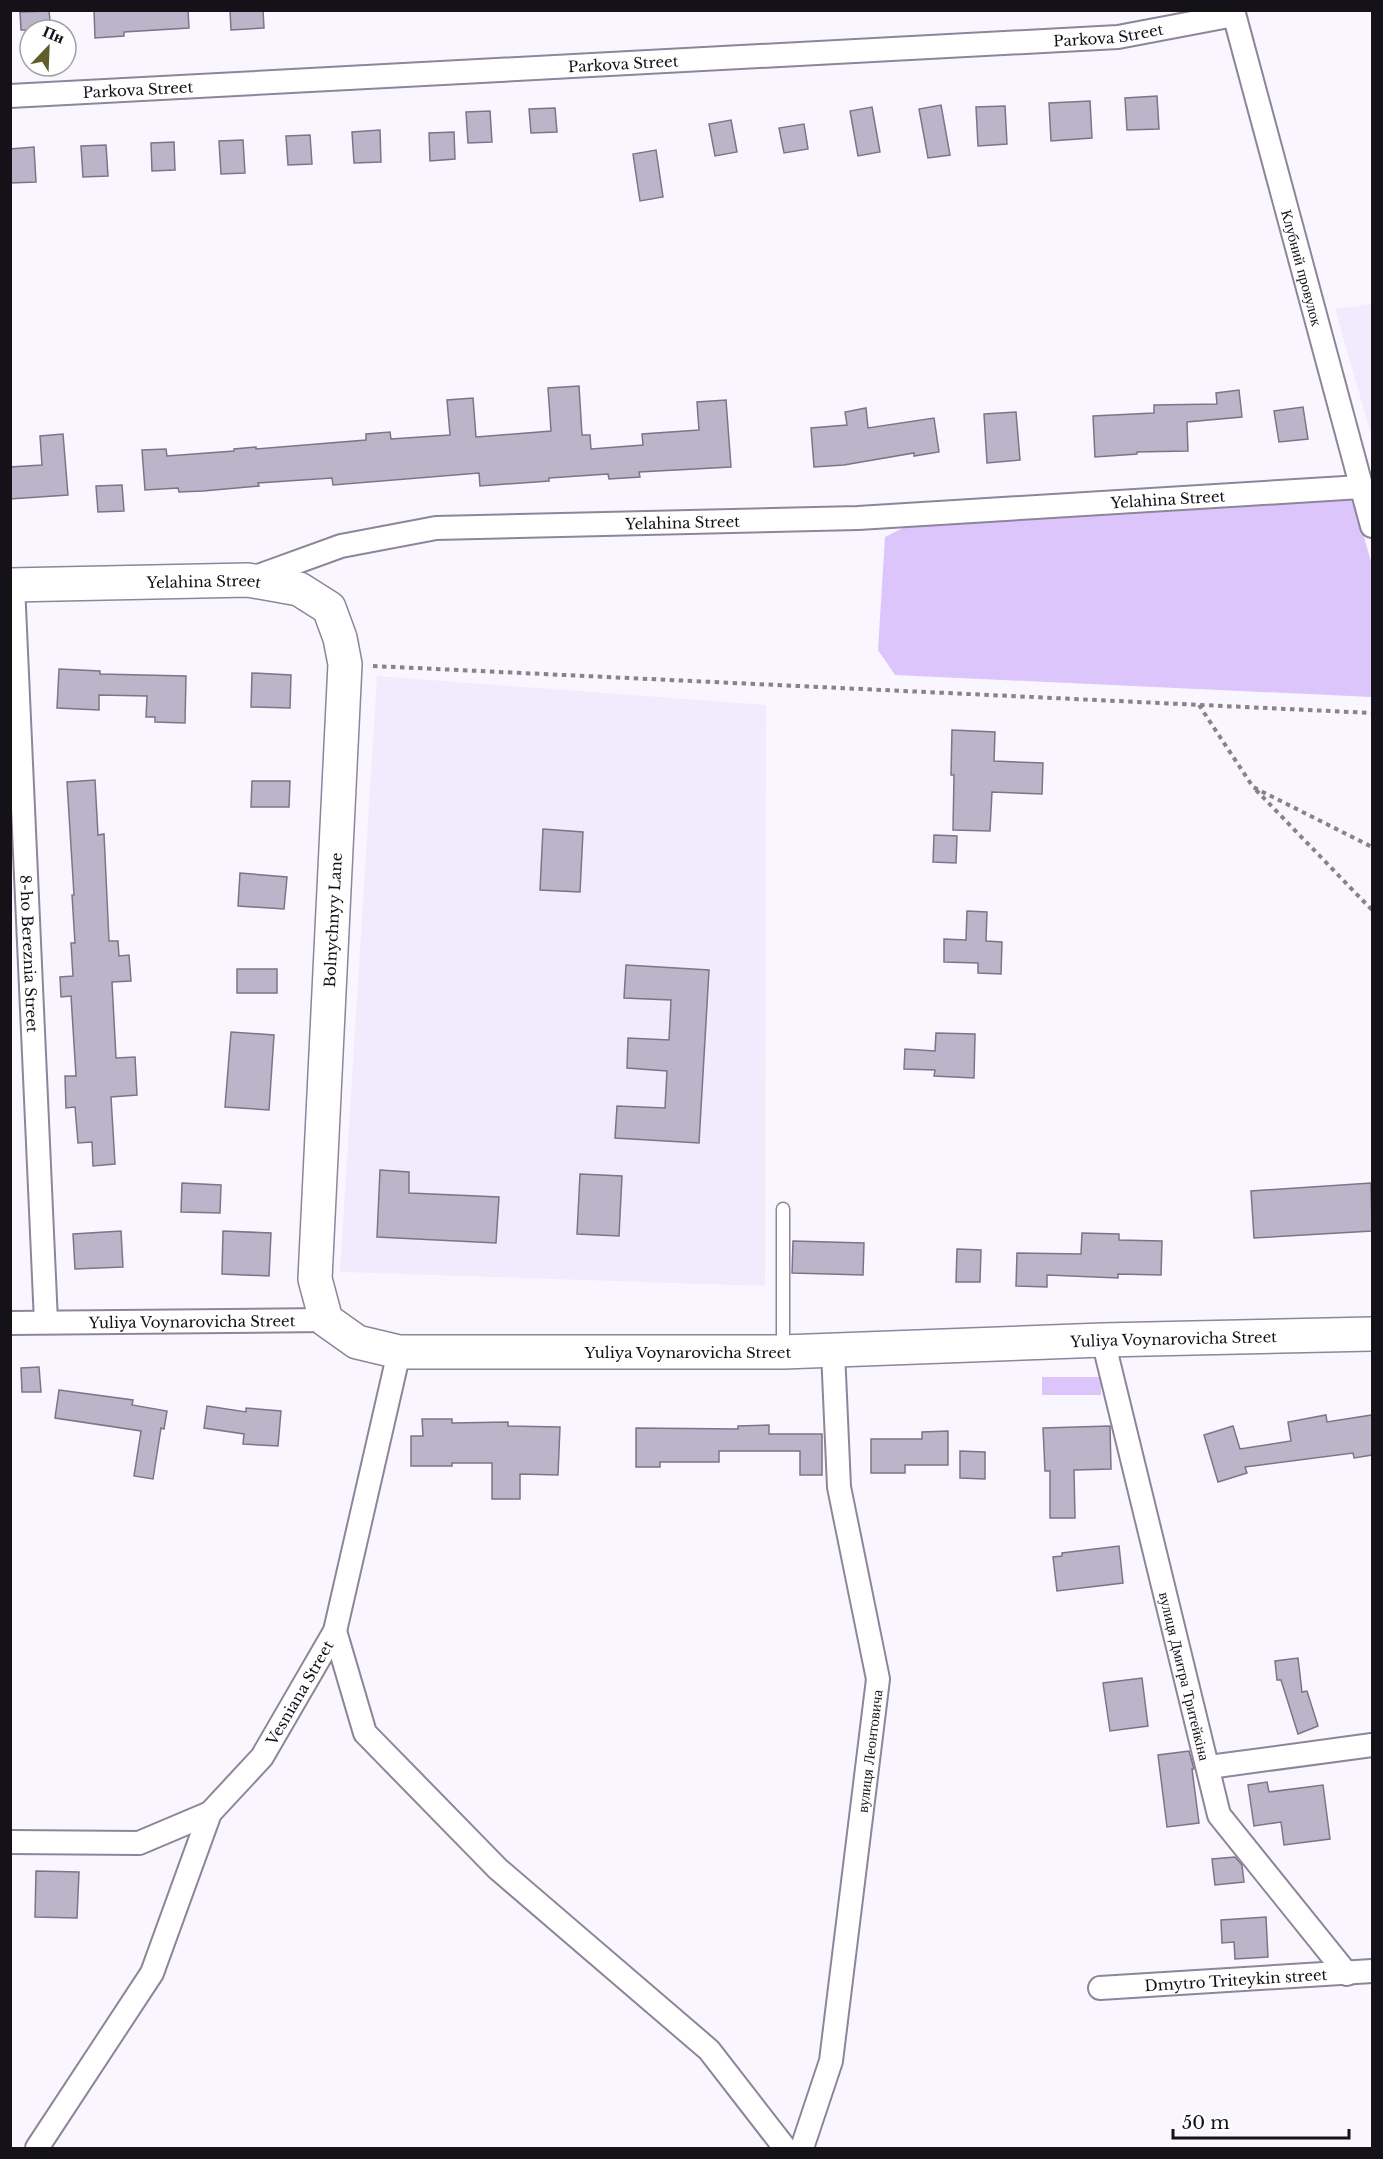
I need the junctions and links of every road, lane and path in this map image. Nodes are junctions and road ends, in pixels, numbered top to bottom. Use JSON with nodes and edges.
{"nodes":[{"id":1,"x":1233,"y":13,"type":"edge"},
{"id":2,"x":10,"y":96,"type":"edge"},
{"id":3,"x":1361,"y":487,"type":"junction"},
{"id":4,"x":1372,"y":526,"type":"edge"},
{"id":5,"x":248,"y":580,"type":"junction"},
{"id":6,"x":12,"y":585,"type":"edge"},
{"id":7,"x":345,"y":664,"type":"junction"},
{"id":8,"x":1198,"y":705,"type":"junction"},
{"id":9,"x":1372,"y":713,"type":"edge"},
{"id":10,"x":1253,"y":787,"type":"junction"},
{"id":11,"x":1372,"y":847,"type":"edge"},
{"id":12,"x":1372,"y":910,"type":"edge"},
{"id":13,"x":783,"y":1209,"type":"dead end"},
{"id":14,"x":326,"y":1320,"type":"junction"},
{"id":15,"x":46,"y":1322,"type":"junction"},
{"id":16,"x":10,"y":1323,"type":"edge"},
{"id":17,"x":1372,"y":1334,"type":"edge"},
{"id":18,"x":1103,"y":1340,"type":"junction"},
{"id":19,"x":833,"y":1351,"type":"junction"},
{"id":20,"x":399,"y":1352,"type":"junction"},
{"id":21,"x":783,"y":1352,"type":"junction"},
{"id":22,"x":335,"y":1631,"type":"junction"},
{"id":23,"x":1372,"y":1745,"type":"edge"},
{"id":24,"x":1209,"y":1767,"type":"junction"},
{"id":25,"x":210,"y":1813,"type":"junction"},
{"id":26,"x":10,"y":1842,"type":"edge"},
{"id":27,"x":1372,"y":1971,"type":"edge"},
{"id":28,"x":1347,"y":1974,"type":"junction"},
{"id":29,"x":1100,"y":1988,"type":"dead end"},
{"id":30,"x":37,"y":2148,"type":"edge"},
{"id":31,"x":785,"y":2148,"type":"edge"},
{"id":32,"x":802,"y":2148,"type":"edge"}],
"edges":[{"from":1,"to":2,"type":"street","name":"Parkova Street"},
{"from":1,"to":3,"type":"street","name":"Клубний провулок"},
{"from":3,"to":4,"type":"street","name":"Клубний провулок"},
{"from":3,"to":5,"type":"street","name":"Yelahina Street"},
{"from":5,"to":6,"type":"main road","name":"Yelahina Street"},
{"from":5,"to":7,"type":"main road","name":"Bolnychnyy Lane"},
{"from":6,"to":15,"type":"street","name":"8-ho Bereznia Street"},
{"from":7,"to":8,"type":"path"},
{"from":7,"to":14,"type":"main road","name":"Bolnychnyy Lane"},
{"from":8,"to":9,"type":"path"},
{"from":8,"to":10,"type":"path"},
{"from":10,"to":11,"type":"path"},
{"from":10,"to":12,"type":"path"},
{"from":13,"to":21,"type":"lane"},
{"from":14,"to":15,"type":"street","name":"Yuliya Voynarovicha Street"},
{"from":14,"to":20,"type":"main road","name":"Yuliya Voynarovicha Street"},
{"from":15,"to":16,"type":"street","name":"Yuliya Voynarovicha Street"},
{"from":17,"to":18,"type":"main road","name":"Yuliya Voynarovicha Street"},
{"from":18,"to":19,"type":"main road","name":"Yuliya Voynarovicha Street"},
{"from":18,"to":24,"type":"street","name":"вулиця Дмитра Тритейкіна"},
{"from":19,"to":21,"type":"main road","name":"Yuliya Voynarovicha Street"},
{"from":19,"to":32,"type":"street","name":"вулиця Леонтовича"},
{"from":20,"to":21,"type":"main road","name":"Yuliya Voynarovicha Street"},
{"from":20,"to":22,"type":"street","name":"Vesniana Street"},
{"from":22,"to":25,"type":"street","name":"Vesniana Street"},
{"from":22,"to":31,"type":"street"},
{"from":23,"to":24,"type":"street"},
{"from":24,"to":28,"type":"street","name":"вулиця Дмитра Тритейкіна"},
{"from":25,"to":26,"type":"street","name":"Vesniana Street"},
{"from":25,"to":30,"type":"street"},
{"from":27,"to":28,"type":"street","name":"Dmytro Triteykin street"},
{"from":28,"to":29,"type":"street","name":"Dmytro Triteykin street"}]}
